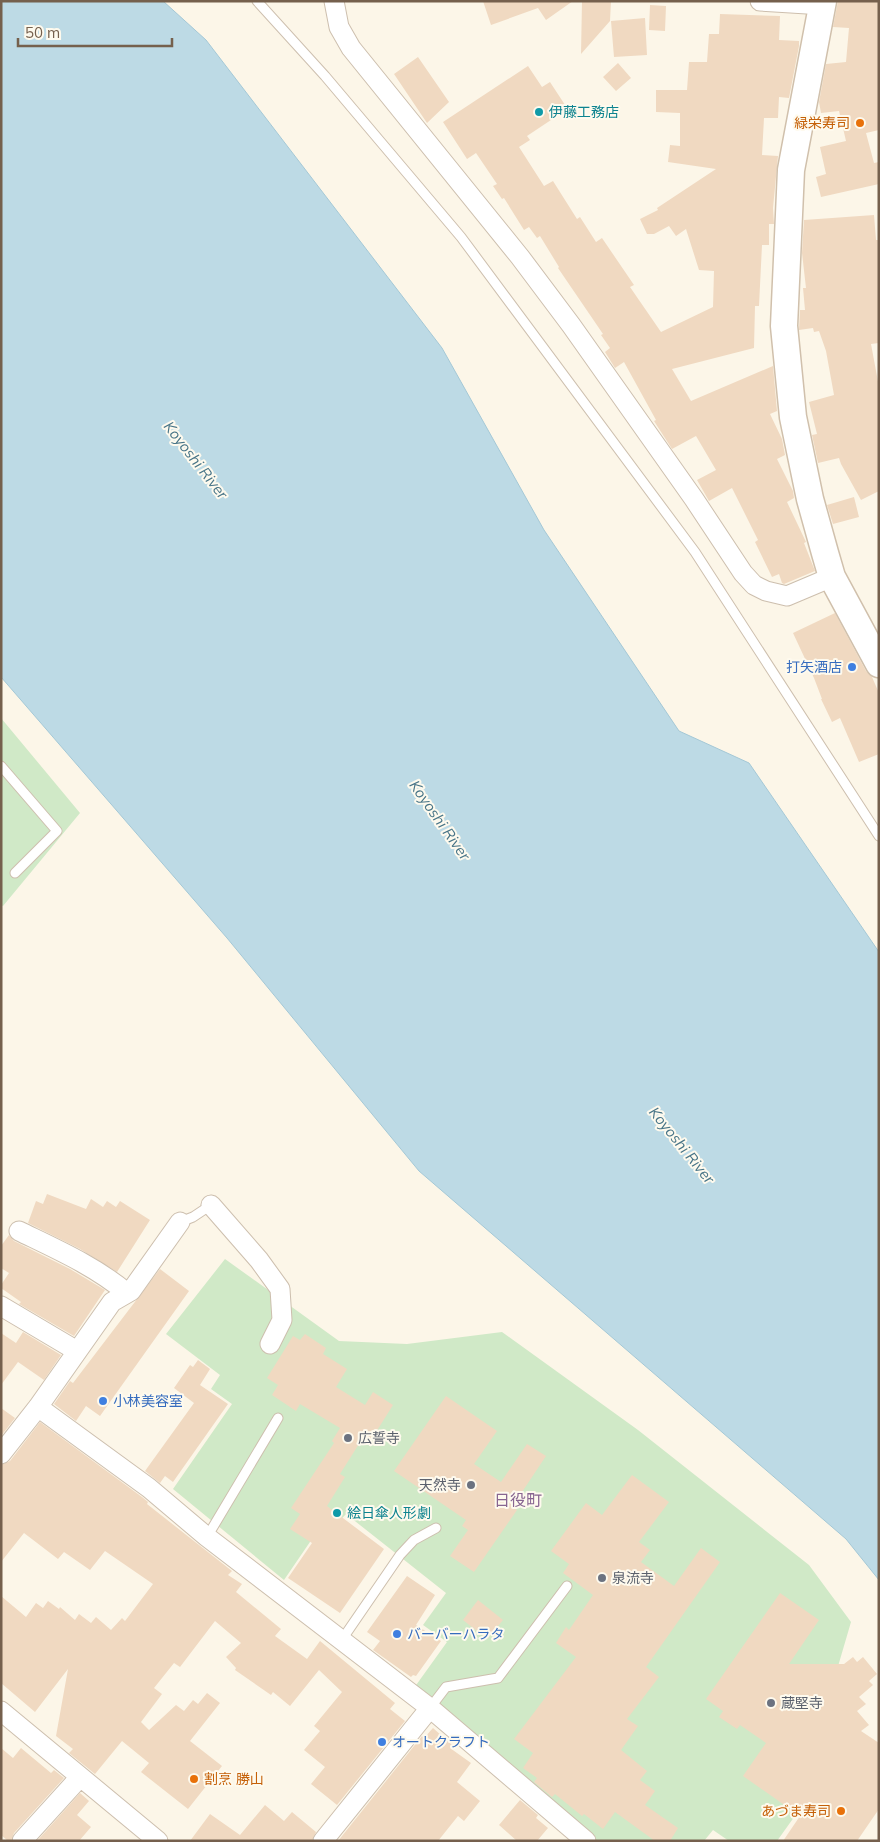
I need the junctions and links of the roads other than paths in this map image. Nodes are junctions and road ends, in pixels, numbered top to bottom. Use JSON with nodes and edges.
{"nodes":[{"id":1,"x":257,"y":1,"type":"edge"},
{"id":2,"x":334,"y":1,"type":"edge"},
{"id":3,"x":760,"y":1,"type":"edge"},
{"id":4,"x":823,"y":3,"type":"edge"},
{"id":5,"x":832,"y":577,"type":"junction"},
{"id":6,"x":879,"y":664,"type":"edge"},
{"id":7,"x":1,"y":766,"type":"edge"},
{"id":8,"x":879,"y":836,"type":"edge"},
{"id":9,"x":15,"y":873,"type":"dead end"},
{"id":10,"x":211,"y":1205,"type":"joint"},
{"id":11,"x":180,"y":1222,"type":"joint"},
{"id":12,"x":19,"y":1231,"type":"dead end"},
{"id":13,"x":127,"y":1293,"type":"junction"},
{"id":14,"x":1,"y":1306,"type":"edge"},
{"id":15,"x":270,"y":1344,"type":"dead end"},
{"id":16,"x":77,"y":1351,"type":"junction"},
{"id":17,"x":38,"y":1406,"type":"junction"},
{"id":18,"x":278,"y":1418,"type":"dead end"},
{"id":19,"x":1,"y":1454,"type":"edge"},
{"id":20,"x":436,"y":1528,"type":"dead end"},
{"id":21,"x":207,"y":1538,"type":"junction"},
{"id":22,"x":567,"y":1586,"type":"dead end"},
{"id":23,"x":341,"y":1641,"type":"junction"},
{"id":24,"x":430,"y":1708,"type":"junction"},
{"id":25,"x":1,"y":1711,"type":"edge"},
{"id":26,"x":80,"y":1777,"type":"junction"},
{"id":27,"x":22,"y":1841,"type":"edge"},
{"id":28,"x":158,"y":1841,"type":"edge"},
{"id":29,"x":323,"y":1841,"type":"edge"},
{"id":30,"x":586,"y":1841,"type":"edge"}],
"edges":[{"from":1,"to":8,"type":"lane"},
{"from":2,"to":5,"type":"street"},
{"from":3,"to":4,"type":"street"},
{"from":4,"to":5,"type":"street"},
{"from":5,"to":6,"type":"street"},
{"from":7,"to":9,"type":"lane"},
{"from":10,"to":11,"type":"lane"},
{"from":10,"to":15,"type":"street"},
{"from":11,"to":13,"type":"street"},
{"from":12,"to":13,"type":"street"},
{"from":13,"to":16,"type":"street"},
{"from":14,"to":16,"type":"street"},
{"from":16,"to":17,"type":"street"},
{"from":17,"to":19,"type":"street"},
{"from":17,"to":21,"type":"street"},
{"from":18,"to":21,"type":"lane"},
{"from":20,"to":23,"type":"lane"},
{"from":21,"to":23,"type":"street"},
{"from":22,"to":24,"type":"lane"},
{"from":23,"to":24,"type":"street"},
{"from":24,"to":29,"type":"street"},
{"from":24,"to":30,"type":"street"},
{"from":25,"to":26,"type":"street"},
{"from":26,"to":27,"type":"street"},
{"from":26,"to":28,"type":"street"}]}
